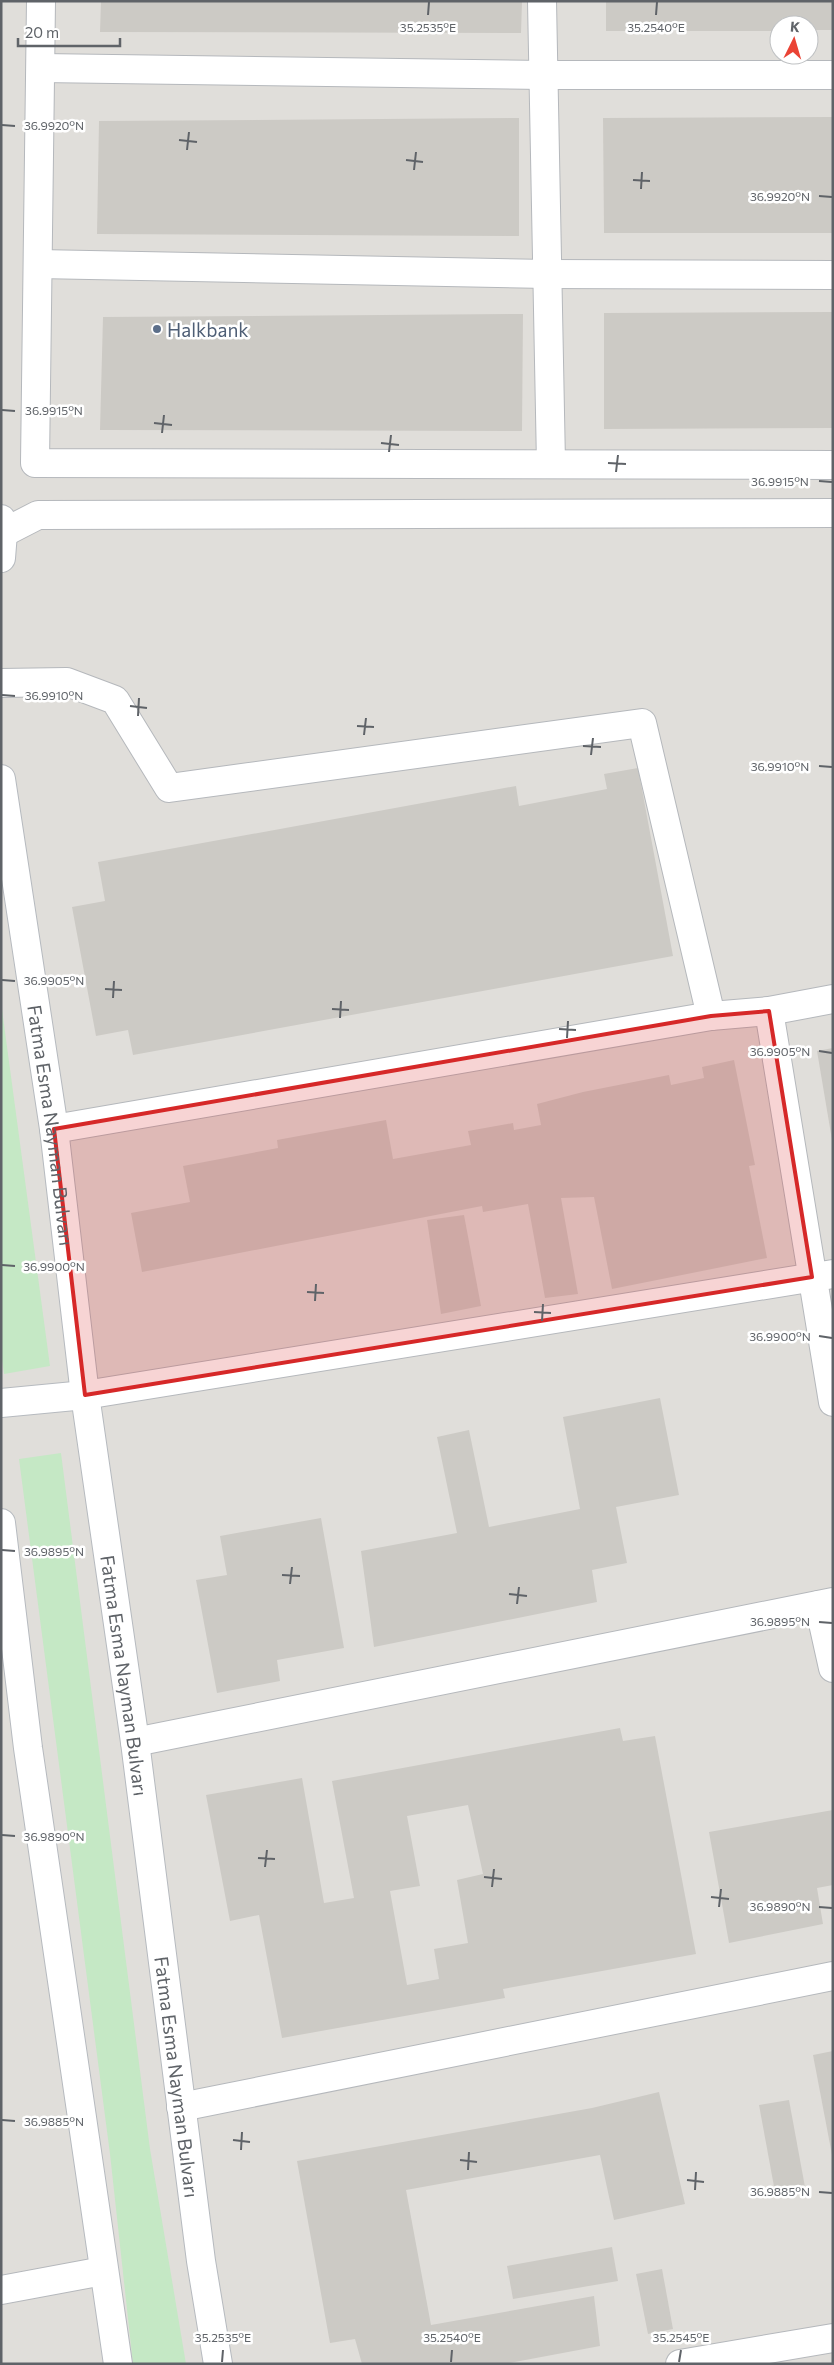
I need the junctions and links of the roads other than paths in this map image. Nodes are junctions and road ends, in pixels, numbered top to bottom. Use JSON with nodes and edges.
{"nodes":[{"id":1,"x":42,"y":1,"type":"edge"},
{"id":2,"x":542,"y":1,"type":"edge"},
{"id":3,"x":40,"y":68,"type":"junction"},
{"id":4,"x":544,"y":75,"type":"junction"},
{"id":5,"x":833,"y":76,"type":"edge"},
{"id":6,"x":38,"y":264,"type":"junction"},
{"id":7,"x":547,"y":274,"type":"junction"},
{"id":8,"x":833,"y":275,"type":"edge"},
{"id":9,"x":551,"y":464,"type":"junction"},
{"id":10,"x":833,"y":465,"type":"edge"},
{"id":11,"x":833,"y":513,"type":"edge"},
{"id":12,"x":2,"y":536,"type":"edge"},
{"id":13,"x":1,"y":683,"type":"edge"},
{"id":14,"x":1,"y":779,"type":"edge"},
{"id":15,"x":833,"y":999,"type":"edge"},
{"id":16,"x":769,"y":1011,"type":"junction"},
{"id":17,"x":711,"y":1016,"type":"junction"},
{"id":18,"x":54,"y":1129,"type":"junction"},
{"id":19,"x":823,"y":1275,"type":"edge"},
{"id":20,"x":84,"y":1395,"type":"junction"},
{"id":21,"x":833,"y":1402,"type":"edge"},
{"id":22,"x":1,"y":1403,"type":"edge"},
{"id":23,"x":1,"y":1524,"type":"edge"},
{"id":24,"x":826,"y":1604,"type":"edge"},
{"id":25,"x":833,"y":1668,"type":"edge"},
{"id":26,"x":135,"y":1742,"type":"junction"},
{"id":27,"x":833,"y":1976,"type":"edge"},
{"id":28,"x":181,"y":2107,"type":"junction"},
{"id":29,"x":103,"y":2271,"type":"junction"},
{"id":30,"x":1,"y":2290,"type":"edge"},
{"id":31,"x":833,"y":2338,"type":"edge"},
{"id":32,"x":118,"y":2364,"type":"edge"},
{"id":33,"x":218,"y":2364,"type":"edge"},
{"id":34,"x":680,"y":2364,"type":"edge"}],
"edges":[{"from":1,"to":3,"type":"street"},
{"from":2,"to":4,"type":"street"},
{"from":3,"to":4,"type":"street"},
{"from":3,"to":6,"type":"street"},
{"from":4,"to":5,"type":"street"},
{"from":4,"to":7,"type":"street"},
{"from":6,"to":7,"type":"street"},
{"from":6,"to":9,"type":"street"},
{"from":7,"to":8,"type":"street"},
{"from":7,"to":9,"type":"street"},
{"from":9,"to":10,"type":"street"},
{"from":11,"to":12,"type":"street"},
{"from":13,"to":17,"type":"street"},
{"from":14,"to":18,"type":"street","name":"Fatma Esma Nayman Bulvarı"},
{"from":15,"to":16,"type":"street"},
{"from":16,"to":17,"type":"street"},
{"from":16,"to":19,"type":"street"},
{"from":17,"to":18,"type":"street"},
{"from":18,"to":20,"type":"street","name":"Fatma Esma Nayman Bulvarı"},
{"from":19,"to":20,"type":"street"},
{"from":19,"to":21,"type":"street"},
{"from":20,"to":22,"type":"street"},
{"from":20,"to":26,"type":"street","name":"Fatma Esma Nayman Bulvarı"},
{"from":23,"to":29,"type":"street"},
{"from":24,"to":25,"type":"street"},
{"from":24,"to":26,"type":"street"},
{"from":26,"to":28,"type":"street","name":"Fatma Esma Nayman Bulvarı"},
{"from":27,"to":28,"type":"street"},
{"from":28,"to":33,"type":"street","name":"Fatma Esma Nayman Bulvarı"},
{"from":29,"to":30,"type":"street"},
{"from":29,"to":32,"type":"street"},
{"from":31,"to":34,"type":"street"}]}
